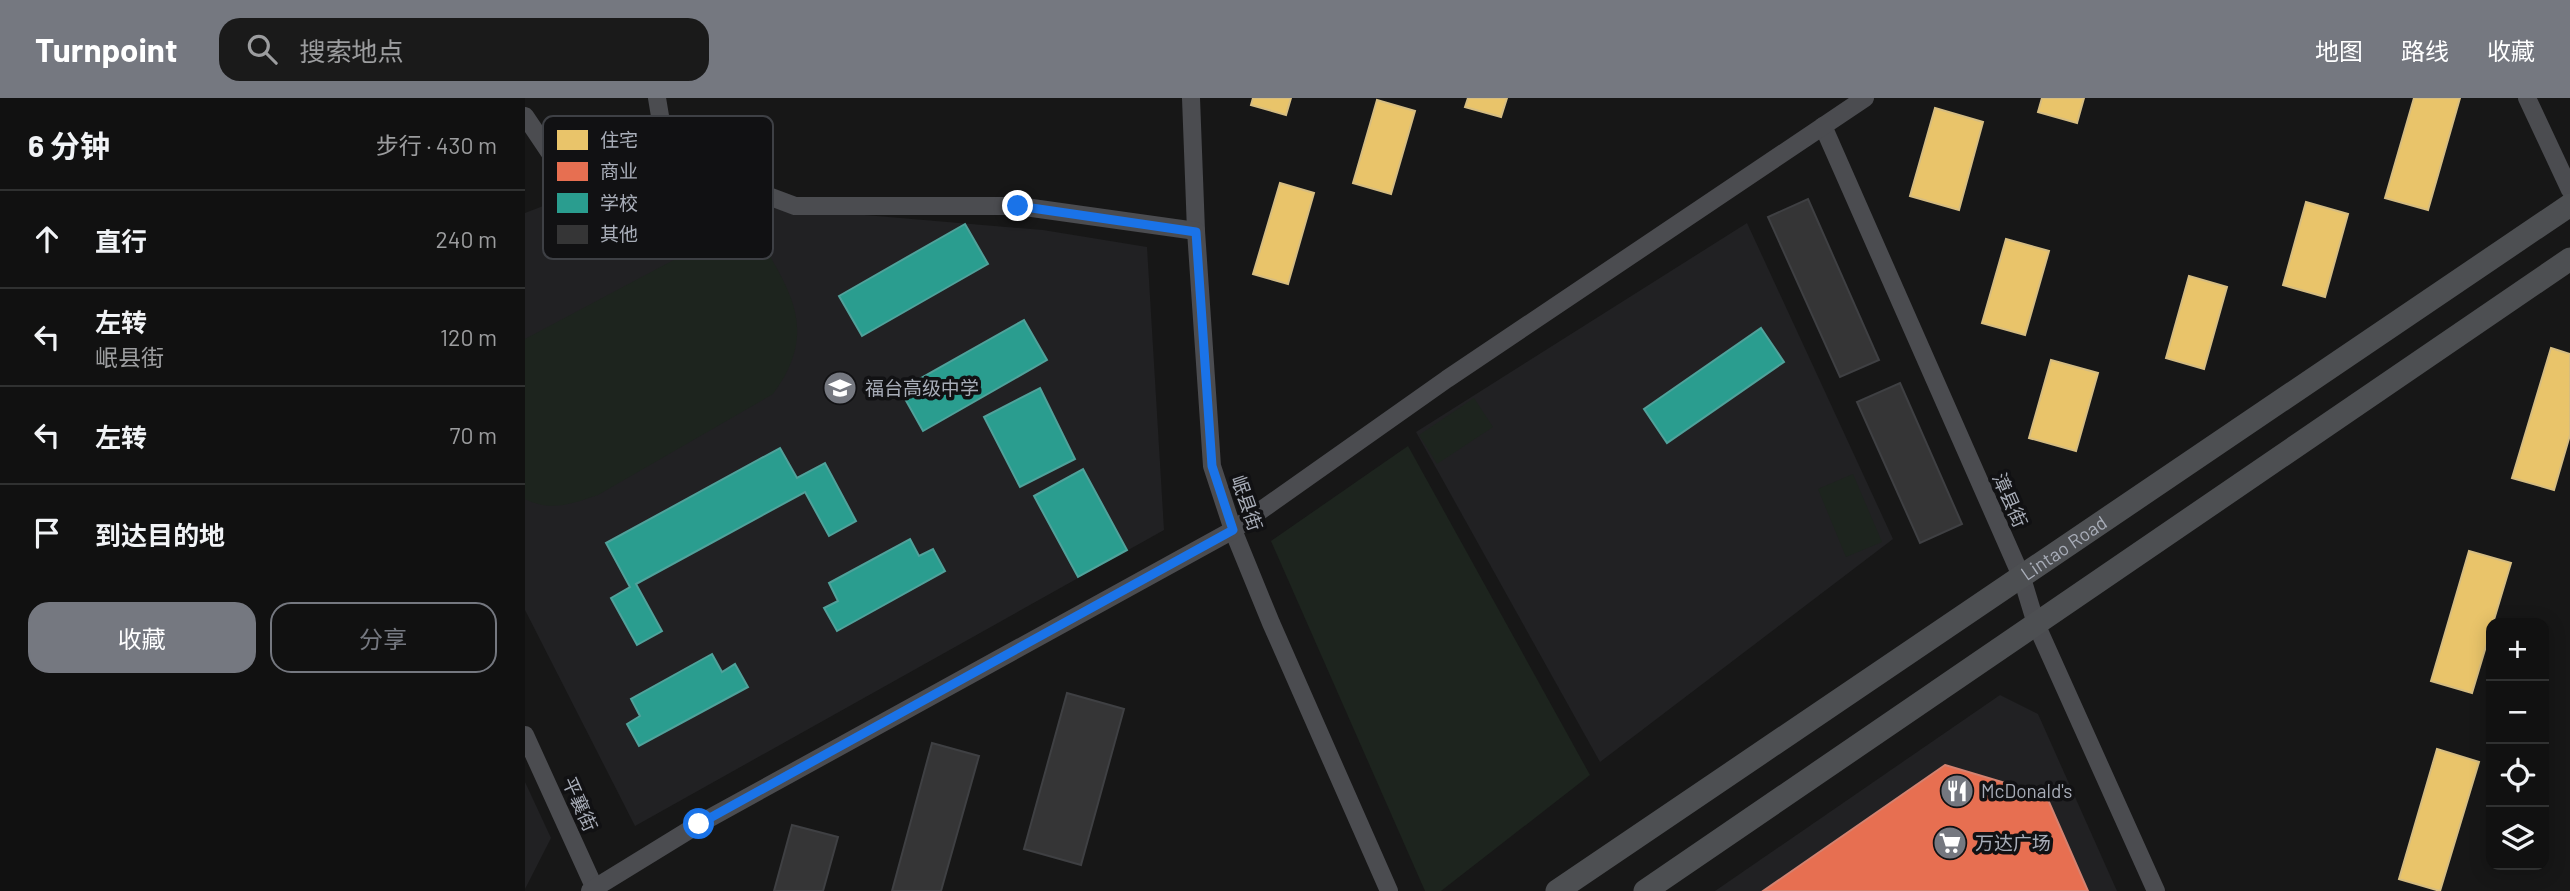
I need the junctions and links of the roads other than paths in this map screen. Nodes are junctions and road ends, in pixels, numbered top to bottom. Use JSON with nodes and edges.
{"nodes":[{"id":1,"x":657,"y":98,"type":"edge"},
{"id":2,"x":1191,"y":98,"type":"edge"},
{"id":3,"x":1865,"y":98,"type":"edge"},
{"id":4,"x":2527,"y":98,"type":"edge"},
{"id":5,"x":525,"y":116,"type":"edge"},
{"id":6,"x":660,"y":116,"type":"edge"},
{"id":7,"x":1823,"y":126,"type":"junction"},
{"id":8,"x":543,"y":143,"type":"edge"},
{"id":9,"x":2570,"y":190,"type":"edge"},
{"id":10,"x":773,"y":198,"type":"edge"},
{"id":11,"x":2570,"y":205,"type":"edge"},
{"id":12,"x":1196,"y":232,"type":"junction"},
{"id":13,"x":2570,"y":259,"type":"edge"},
{"id":14,"x":1233,"y":530,"type":"junction"},
{"id":15,"x":2022,"y":578,"type":"junction"},
{"id":16,"x":2036,"y":624,"type":"junction"},
{"id":17,"x":525,"y":735,"type":"edge"},
{"id":18,"x":594,"y":890,"type":"edge"},
{"id":19,"x":1389,"y":891,"type":"edge"},
{"id":20,"x":1557,"y":891,"type":"edge"},
{"id":21,"x":1645,"y":891,"type":"edge"},
{"id":22,"x":2156,"y":891,"type":"edge"}],
"edges":[{"from":1,"to":6,"type":"street"},
{"from":2,"to":12,"type":"street","name":"岷县街"},
{"from":3,"to":7,"type":"street"},
{"from":4,"to":9,"type":"street"},
{"from":5,"to":8,"type":"street"},
{"from":7,"to":14,"type":"street"},
{"from":7,"to":15,"type":"street","name":"漳县街"},
{"from":10,"to":12,"type":"street"},
{"from":11,"to":15,"type":"main road","name":"Lintao Road"},
{"from":12,"to":14,"type":"street","name":"岷县街"},
{"from":13,"to":16,"type":"main road"},
{"from":14,"to":18,"type":"street"},
{"from":14,"to":19,"type":"street","name":"岷县街"},
{"from":15,"to":16,"type":"street","name":"漳县街"},
{"from":15,"to":20,"type":"main road","name":"Lintao Road"},
{"from":16,"to":21,"type":"main road"},
{"from":16,"to":22,"type":"street","name":"漳县街"},
{"from":17,"to":18,"type":"street","name":"平襄街"}]}
